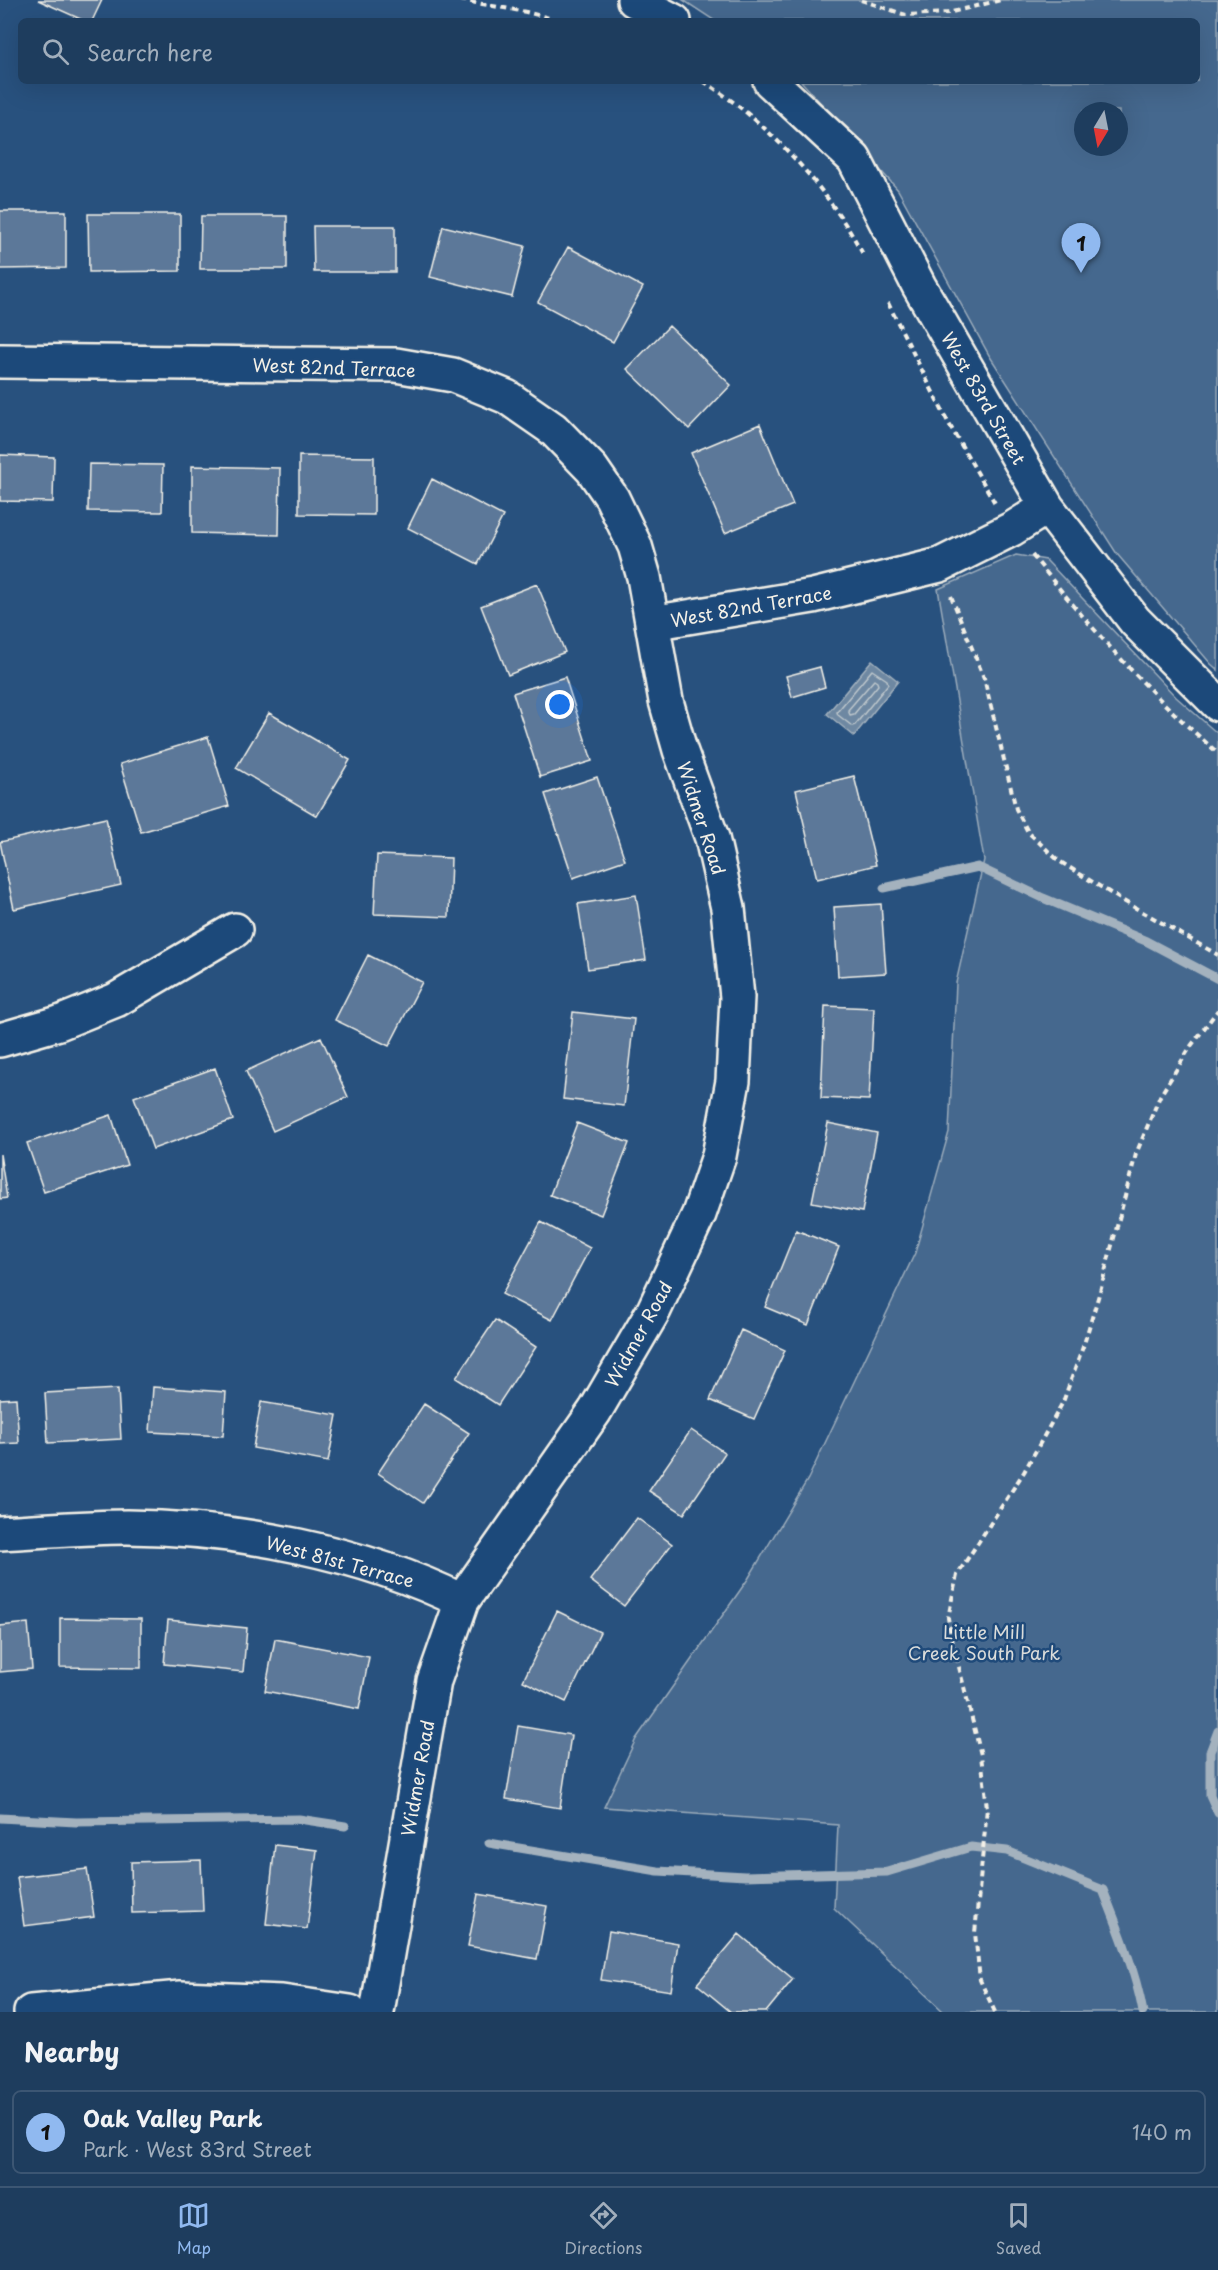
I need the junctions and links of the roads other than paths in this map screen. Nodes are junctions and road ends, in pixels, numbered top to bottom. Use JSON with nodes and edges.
{"nodes":[{"id":1,"x":634,"y":0,"type":"edge"},
{"id":2,"x":668,"y":18,"type":"edge"},
{"id":3,"x":773,"y":84,"type":"edge"},
{"id":4,"x":0,"y":361,"type":"edge"},
{"id":5,"x":1047,"y":507,"type":"junction"},
{"id":6,"x":652,"y":623,"type":"junction"},
{"id":7,"x":1218,"y":704,"type":"edge"},
{"id":8,"x":235,"y":930,"type":"dead end"},
{"id":9,"x":0,"y":1040,"type":"edge"},
{"id":10,"x":0,"y":1533,"type":"edge"},
{"id":11,"x":462,"y":1601,"type":"junction"},
{"id":12,"x":31,"y":2012,"type":"edge"},
{"id":13,"x":350,"y":2012,"type":"edge"},
{"id":14,"x":377,"y":2012,"type":"edge"}],
"edges":[{"from":1,"to":2,"type":"street"},
{"from":3,"to":5,"type":"street","name":"West 83rd Street"},
{"from":4,"to":6,"type":"street","name":"West 82nd Terrace"},
{"from":5,"to":6,"type":"street","name":"West 82nd Terrace"},
{"from":5,"to":7,"type":"street","name":"West 83rd Street"},
{"from":6,"to":11,"type":"street","name":"Widmer Road"},
{"from":8,"to":9,"type":"street"},
{"from":10,"to":11,"type":"street","name":"West 81st Terrace"},
{"from":11,"to":14,"type":"street","name":"Widmer Road"},
{"from":12,"to":13,"type":"street"}]}
